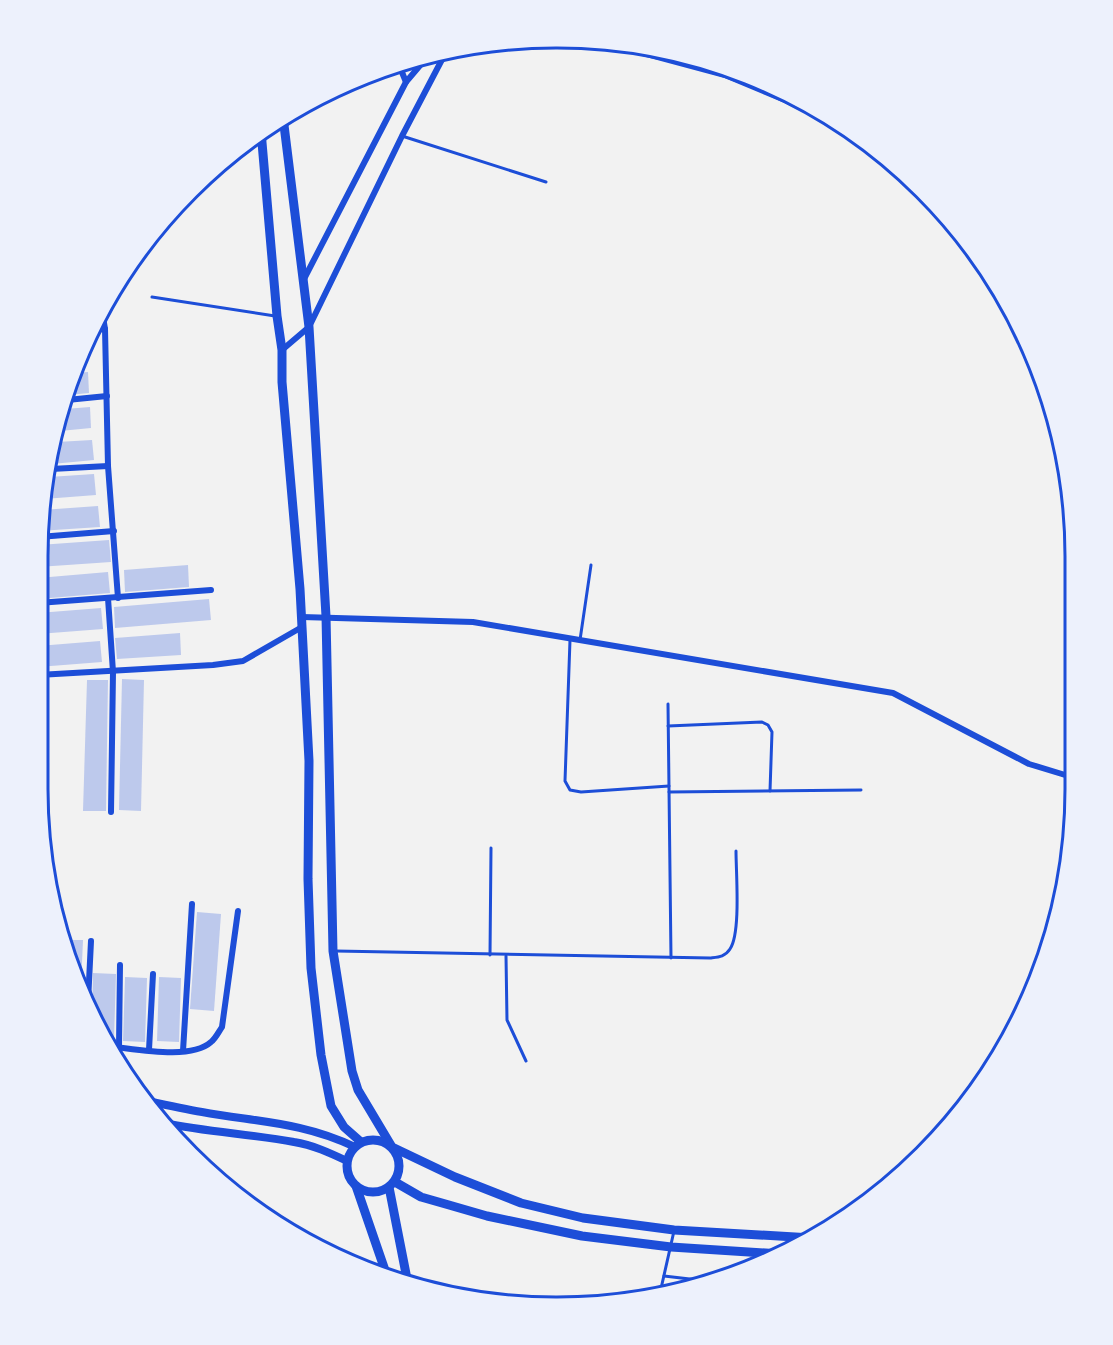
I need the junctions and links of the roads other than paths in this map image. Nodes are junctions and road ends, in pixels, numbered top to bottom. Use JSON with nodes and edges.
{"nodes":[{"id":1,"x":441,"y":62,"type":"edge"},
{"id":2,"x":677,"y":62,"type":"edge"},
{"id":3,"x":419,"y":67,"type":"edge"},
{"id":4,"x":696,"y":68,"type":"edge"},
{"id":5,"x":402,"y":72,"type":"edge"},
{"id":6,"x":406,"y":82,"type":"junction"},
{"id":7,"x":284,"y":127,"type":"edge"},
{"id":8,"x":402,"y":136,"type":"junction"},
{"id":9,"x":262,"y":142,"type":"edge"},
{"id":10,"x":546,"y":182,"type":"dead end"},
{"id":11,"x":302,"y":282,"type":"junction"},
{"id":12,"x":152,"y":297,"type":"dead end"},
{"id":13,"x":277,"y":316,"type":"junction"},
{"id":14,"x":104,"y":324,"type":"edge"},
{"id":15,"x":309,"y":327,"type":"junction"},
{"id":16,"x":101,"y":330,"type":"edge"},
{"id":17,"x":105,"y":330,"type":"junction"},
{"id":18,"x":282,"y":350,"type":"junction"},
{"id":19,"x":107,"y":396,"type":"junction"},
{"id":20,"x":73,"y":399,"type":"edge"},
{"id":21,"x":108,"y":466,"type":"junction"},
{"id":22,"x":56,"y":469,"type":"edge"},
{"id":23,"x":114,"y":531,"type":"junction"},
{"id":24,"x":49,"y":536,"type":"edge"},
{"id":25,"x":591,"y":565,"type":"dead end"},
{"id":26,"x":211,"y":590,"type":"dead end"},
{"id":27,"x":108,"y":598,"type":"junction"},
{"id":28,"x":118,"y":598,"type":"junction"},
{"id":29,"x":48,"y":602,"type":"edge"},
{"id":30,"x":302,"y":616,"type":"junction"},
{"id":31,"x":326,"y":616,"type":"junction"},
{"id":32,"x":302,"y":627,"type":"junction"},
{"id":33,"x":570,"y":638,"type":"junction"},
{"id":34,"x":580,"y":640,"type":"junction"},
{"id":35,"x":113,"y":672,"type":"junction"},
{"id":36,"x":48,"y":675,"type":"edge"},
{"id":37,"x":668,"y":704,"type":"dead end"},
{"id":38,"x":668,"y":726,"type":"junction"},
{"id":39,"x":1065,"y":775,"type":"edge"},
{"id":40,"x":669,"y":786,"type":"junction"},
{"id":41,"x":861,"y":790,"type":"dead end"},
{"id":42,"x":770,"y":791,"type":"junction"},
{"id":43,"x":669,"y":792,"type":"junction"},
{"id":44,"x":111,"y":812,"type":"dead end"},
{"id":45,"x":492,"y":848,"type":"dead end"},
{"id":46,"x":736,"y":851,"type":"dead end"},
{"id":47,"x":192,"y":904,"type":"dead end"},
{"id":48,"x":237,"y":911,"type":"dead end"},
{"id":49,"x":91,"y":941,"type":"dead end"},
{"id":50,"x":333,"y":951,"type":"junction"},
{"id":51,"x":490,"y":955,"type":"junction"},
{"id":52,"x":506,"y":956,"type":"junction"},
{"id":53,"x":671,"y":958,"type":"junction"},
{"id":54,"x":120,"y":965,"type":"dead end"},
{"id":55,"x":153,"y":974,"type":"dead end"},
{"id":56,"x":89,"y":987,"type":"edge"},
{"id":57,"x":119,"y":1047,"type":"joint"},
{"id":58,"x":149,"y":1050,"type":"junction"},
{"id":59,"x":183,"y":1051,"type":"junction"},
{"id":60,"x":526,"y":1061,"type":"dead end"},
{"id":61,"x":157,"y":1103,"type":"edge"},
{"id":62,"x":175,"y":1125,"type":"edge"},
{"id":63,"x":358,"y":1144,"type":"junction"},
{"id":64,"x":392,"y":1147,"type":"junction"},
{"id":65,"x":347,"y":1161,"type":"junction"},
{"id":66,"x":392,"y":1185,"type":"junction"},
{"id":67,"x":356,"y":1186,"type":"junction"},
{"id":68,"x":674,"y":1230,"type":"junction"},
{"id":69,"x":796,"y":1237,"type":"edge"},
{"id":70,"x":671,"y":1247,"type":"junction"},
{"id":71,"x":763,"y":1253,"type":"edge"},
{"id":72,"x":384,"y":1266,"type":"edge"},
{"id":73,"x":406,"y":1274,"type":"edge"},
{"id":74,"x":664,"y":1276,"type":"junction"},
{"id":75,"x":691,"y":1279,"type":"edge"},
{"id":76,"x":662,"y":1286,"type":"edge"}],
"edges":[{"from":1,"to":8,"type":"street"},
{"from":2,"to":4,"type":"street"},
{"from":3,"to":6,"type":"street"},
{"from":5,"to":6,"type":"street"},
{"from":6,"to":11,"type":"street"},
{"from":7,"to":11,"type":"main road"},
{"from":8,"to":10,"type":"lane"},
{"from":8,"to":15,"type":"street"},
{"from":9,"to":13,"type":"main road"},
{"from":11,"to":15,"type":"main road"},
{"from":12,"to":13,"type":"lane"},
{"from":13,"to":18,"type":"main road"},
{"from":14,"to":17,"type":"street"},
{"from":15,"to":18,"type":"street"},
{"from":15,"to":31,"type":"main road"},
{"from":16,"to":17,"type":"street"},
{"from":17,"to":19,"type":"street"},
{"from":18,"to":30,"type":"main road"},
{"from":19,"to":20,"type":"street"},
{"from":19,"to":21,"type":"street"},
{"from":21,"to":22,"type":"street"},
{"from":21,"to":23,"type":"street"},
{"from":23,"to":24,"type":"street"},
{"from":23,"to":28,"type":"street"},
{"from":25,"to":34,"type":"lane"},
{"from":26,"to":28,"type":"street"},
{"from":27,"to":28,"type":"street"},
{"from":27,"to":29,"type":"street"},
{"from":27,"to":35,"type":"street"},
{"from":30,"to":31,"type":"street"},
{"from":30,"to":32,"type":"main road"},
{"from":31,"to":33,"type":"street"},
{"from":31,"to":50,"type":"main road"},
{"from":32,"to":35,"type":"street"},
{"from":32,"to":63,"type":"main road"},
{"from":33,"to":34,"type":"street"},
{"from":33,"to":40,"type":"lane"},
{"from":34,"to":39,"type":"street"},
{"from":35,"to":36,"type":"street"},
{"from":35,"to":44,"type":"street"},
{"from":37,"to":38,"type":"lane"},
{"from":38,"to":40,"type":"lane"},
{"from":38,"to":42,"type":"lane"},
{"from":40,"to":43,"type":"lane"},
{"from":41,"to":42,"type":"lane"},
{"from":42,"to":43,"type":"lane"},
{"from":43,"to":53,"type":"lane"},
{"from":45,"to":51,"type":"lane"},
{"from":46,"to":53,"type":"lane"},
{"from":47,"to":59,"type":"street"},
{"from":48,"to":59,"type":"street"},
{"from":49,"to":56,"type":"street"},
{"from":50,"to":51,"type":"lane"},
{"from":50,"to":64,"type":"main road"},
{"from":51,"to":52,"type":"lane"},
{"from":52,"to":53,"type":"lane"},
{"from":52,"to":60,"type":"lane"},
{"from":54,"to":57,"type":"street"},
{"from":55,"to":58,"type":"street"},
{"from":57,"to":58,"type":"street"},
{"from":58,"to":59,"type":"street"},
{"from":61,"to":63,"type":"street"},
{"from":62,"to":65,"type":"street"},
{"from":63,"to":64,"type":"main road"},
{"from":63,"to":65,"type":"main road"},
{"from":64,"to":66,"type":"main road"},
{"from":64,"to":68,"type":"main road"},
{"from":65,"to":67,"type":"main road"},
{"from":66,"to":67,"type":"main road"},
{"from":66,"to":70,"type":"main road"},
{"from":66,"to":73,"type":"main road"},
{"from":67,"to":72,"type":"main road"},
{"from":68,"to":69,"type":"main road"},
{"from":68,"to":70,"type":"lane"},
{"from":70,"to":71,"type":"main road"},
{"from":70,"to":74,"type":"lane"},
{"from":74,"to":75,"type":"lane"},
{"from":74,"to":76,"type":"lane"}]}
